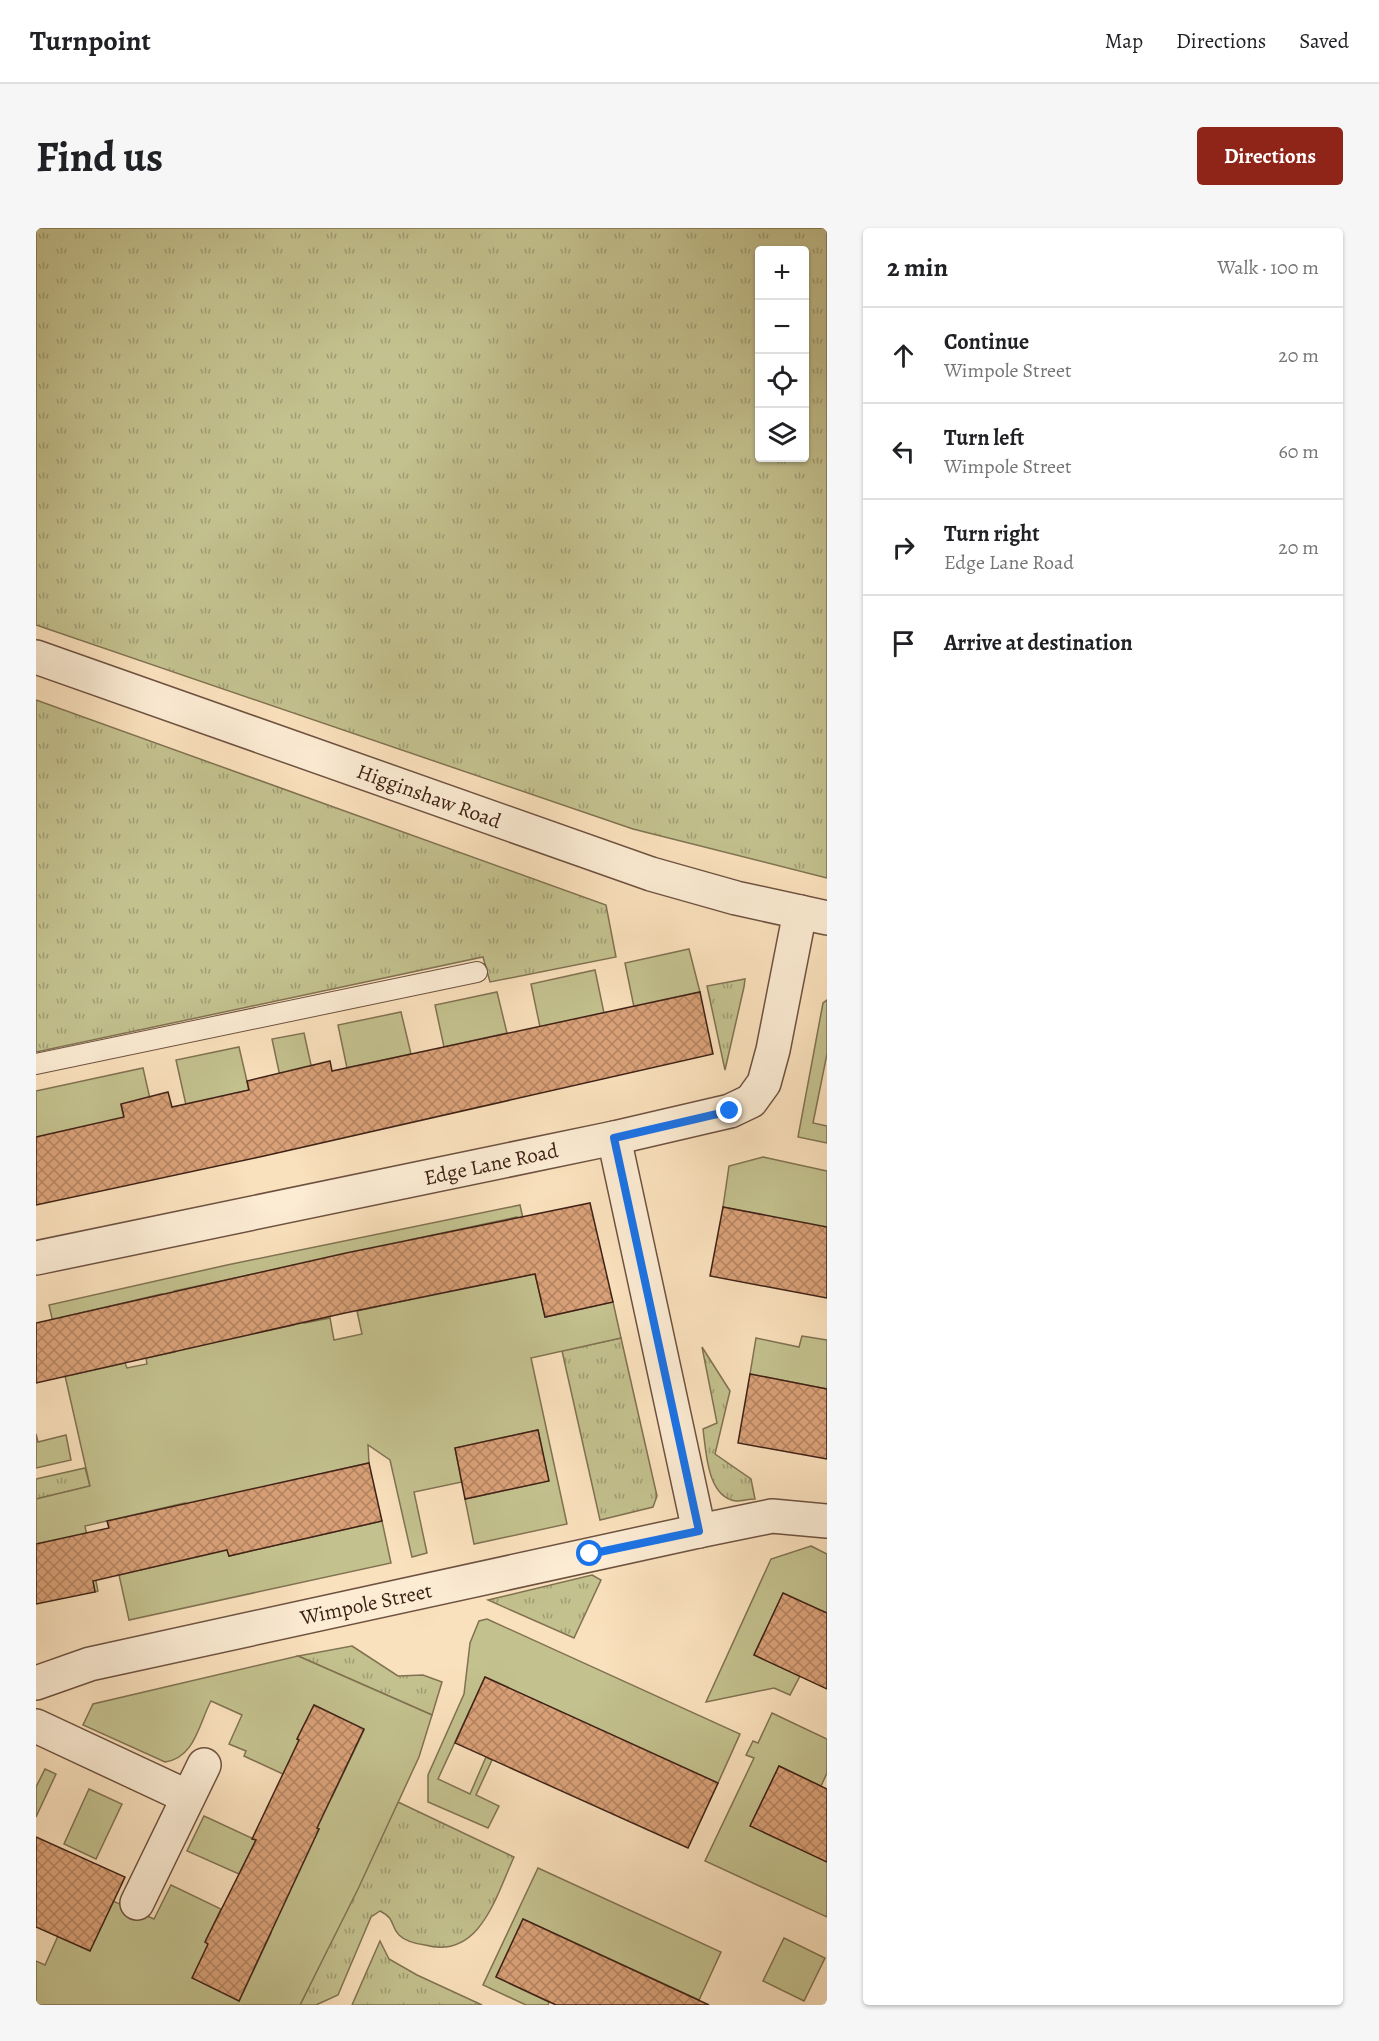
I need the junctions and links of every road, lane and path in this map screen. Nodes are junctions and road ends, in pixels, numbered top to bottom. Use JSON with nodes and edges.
{"nodes":[{"id":1,"x":36,"y":657,"type":"edge"},
{"id":2,"x":814,"y":915,"type":"edge"},
{"id":3,"x":477,"y":972,"type":"dead end"},
{"id":4,"x":36,"y":1064,"type":"edge"},
{"id":5,"x":614,"y":1138,"type":"junction"},
{"id":6,"x":36,"y":1258,"type":"edge"},
{"id":7,"x":827,"y":1521,"type":"edge"},
{"id":8,"x":699,"y":1531,"type":"junction"},
{"id":9,"x":36,"y":1683,"type":"edge"},
{"id":10,"x":36,"y":1726,"type":"edge"},
{"id":11,"x":204,"y":1765,"type":"dead end"},
{"id":12,"x":188,"y":1797,"type":"junction"},
{"id":13,"x":137,"y":1903,"type":"dead end"}],
"edges":[{"from":1,"to":2,"type":"street","name":"Higginshaw Road"},
{"from":2,"to":5,"type":"street","name":"Edge Lane Road"},
{"from":3,"to":4,"type":"lane"},
{"from":5,"to":6,"type":"street","name":"Edge Lane Road"},
{"from":5,"to":8,"type":"street"},
{"from":7,"to":8,"type":"street","name":"Wimpole Street"},
{"from":8,"to":9,"type":"street","name":"Wimpole Street"},
{"from":10,"to":12,"type":"street"},
{"from":11,"to":12,"type":"street"},
{"from":12,"to":13,"type":"street"}]}
